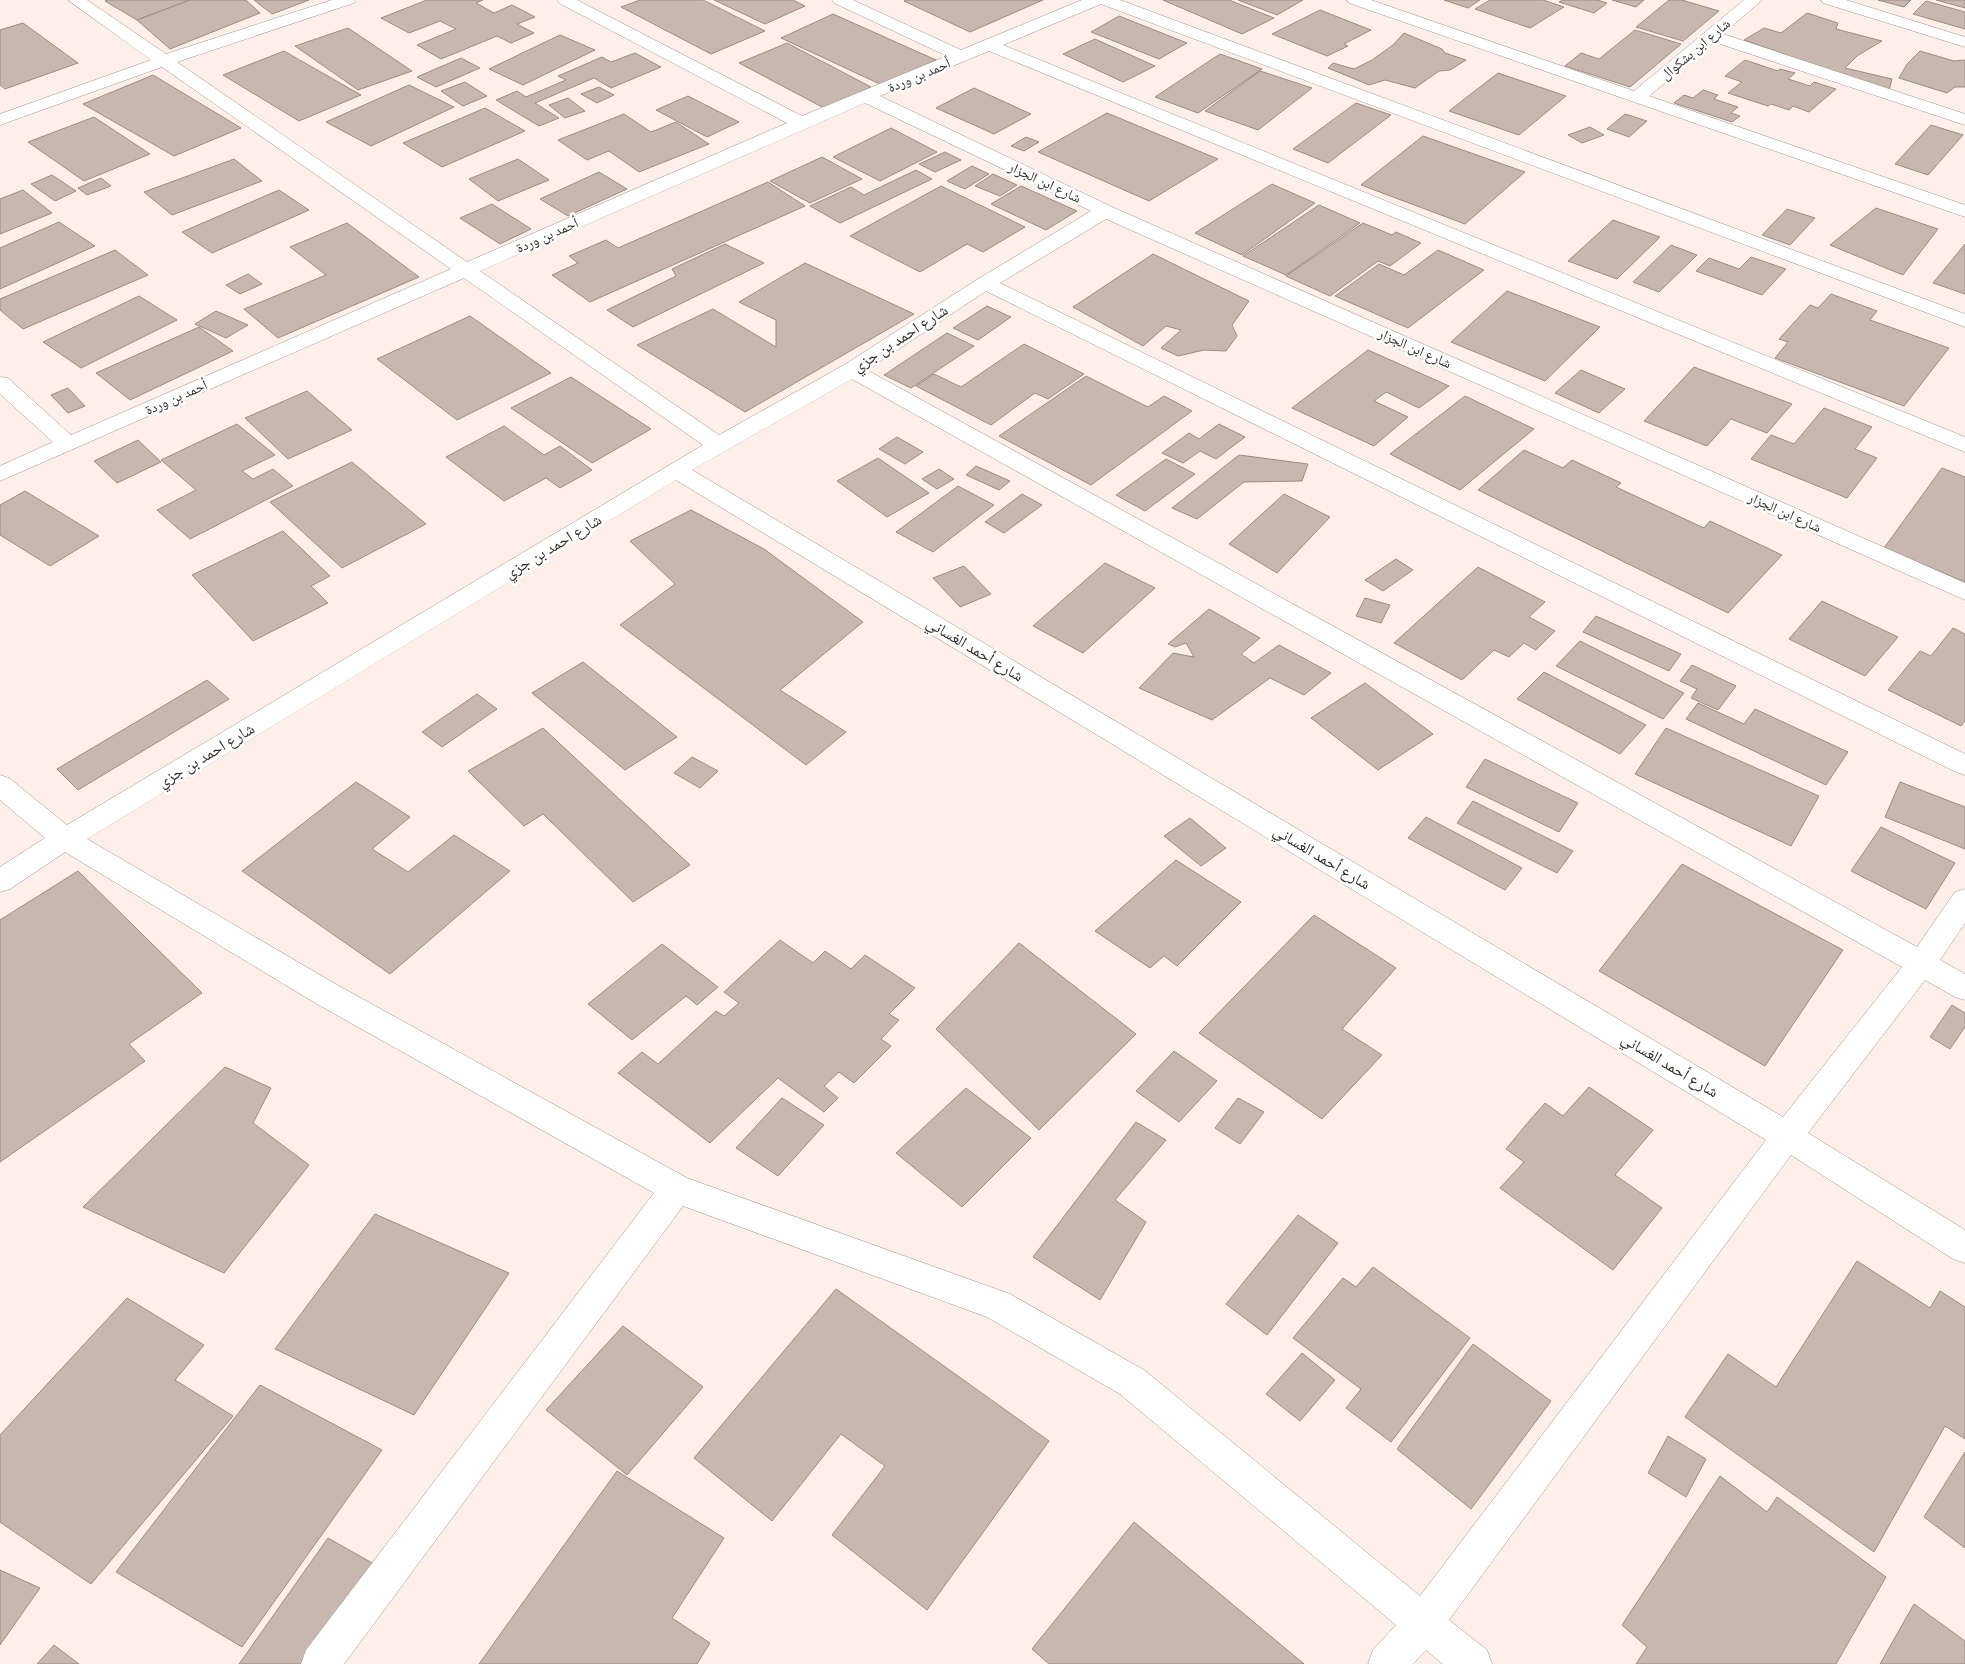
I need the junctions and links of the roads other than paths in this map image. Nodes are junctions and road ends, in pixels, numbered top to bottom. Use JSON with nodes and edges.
{"nodes":[{"id":1,"x":76,"y":0,"type":"edge"},
{"id":2,"x":348,"y":0,"type":"edge"},
{"id":3,"x":565,"y":0,"type":"edge"},
{"id":4,"x":840,"y":0,"type":"edge"},
{"id":5,"x":1096,"y":0,"type":"edge"},
{"id":6,"x":1104,"y":0,"type":"edge"},
{"id":7,"x":1355,"y":0,"type":"edge"},
{"id":8,"x":1752,"y":0,"type":"edge"},
{"id":9,"x":1829,"y":0,"type":"edge"},
{"id":10,"x":1713,"y":36,"type":"junction"},
{"id":11,"x":1965,"y":42,"type":"edge"},
{"id":12,"x":989,"y":45,"type":"junction"},
{"id":13,"x":962,"y":57,"type":"junction"},
{"id":14,"x":166,"y":60,"type":"junction"},
{"id":15,"x":867,"y":97,"type":"junction"},
{"id":16,"x":1636,"y":98,"type":"junction"},
{"id":17,"x":0,"y":120,"type":"edge"},
{"id":18,"x":1965,"y":120,"type":"edge"},
{"id":19,"x":801,"y":123,"type":"junction"},
{"id":20,"x":1105,"y":211,"type":"junction"},
{"id":21,"x":1965,"y":211,"type":"edge"},
{"id":22,"x":466,"y":271,"type":"junction"},
{"id":23,"x":985,"y":283,"type":"junction"},
{"id":24,"x":1965,"y":321,"type":"edge"},
{"id":25,"x":852,"y":370,"type":"junction"},
{"id":26,"x":0,"y":382,"type":"edge"},
{"id":27,"x":68,"y":444,"type":"junction"},
{"id":28,"x":718,"y":445,"type":"junction"},
{"id":29,"x":1965,"y":445,"type":"edge"},
{"id":30,"x":677,"y":471,"type":"junction"},
{"id":31,"x":0,"y":474,"type":"edge"},
{"id":32,"x":1965,"y":592,"type":"edge"},
{"id":33,"x":1965,"y":765,"type":"edge"},
{"id":34,"x":0,"y":785,"type":"edge"},
{"id":35,"x":65,"y":840,"type":"junction"},
{"id":36,"x":0,"y":881,"type":"edge"},
{"id":37,"x":1965,"y":900,"type":"edge"},
{"id":38,"x":1921,"y":964,"type":"junction"},
{"id":39,"x":1965,"y":988,"type":"edge"},
{"id":40,"x":1787,"y":1136,"type":"junction"},
{"id":41,"x":676,"y":1190,"type":"junction"},
{"id":42,"x":1965,"y":1248,"type":"edge"},
{"id":43,"x":1423,"y":1624,"type":"junction"},
{"id":44,"x":320,"y":1664,"type":"edge"},
{"id":45,"x":1387,"y":1664,"type":"edge"},
{"id":46,"x":1473,"y":1664,"type":"edge"}],
"edges":[{"from":1,"to":14,"type":"street"},
{"from":2,"to":14,"type":"street"},
{"from":3,"to":19,"type":"street"},
{"from":4,"to":13,"type":"street"},
{"from":5,"to":12,"type":"street","name":"أحمد بن وردة"},
{"from":6,"to":24,"type":"street"},
{"from":7,"to":16,"type":"street"},
{"from":8,"to":10,"type":"street","name":"شارع ابن بشكوال"},
{"from":9,"to":11,"type":"street"},
{"from":10,"to":16,"type":"street","name":"شارع ابن بشكوال"},
{"from":10,"to":18,"type":"street"},
{"from":12,"to":13,"type":"street","name":"أحمد بن وردة"},
{"from":12,"to":29,"type":"street"},
{"from":13,"to":15,"type":"street","name":"أحمد بن وردة"},
{"from":14,"to":17,"type":"street"},
{"from":14,"to":22,"type":"street"},
{"from":15,"to":19,"type":"street","name":"أحمد بن وردة"},
{"from":15,"to":20,"type":"street","name":"شارع ابن الجزار"},
{"from":16,"to":21,"type":"street"},
{"from":19,"to":22,"type":"street","name":"أحمد بن وردة"},
{"from":20,"to":23,"type":"street","name":"شارع احمد بن جزي"},
{"from":20,"to":32,"type":"street","name":"شارع ابن الجزار"},
{"from":22,"to":27,"type":"street","name":"أحمد بن وردة"},
{"from":22,"to":28,"type":"street"},
{"from":23,"to":25,"type":"street","name":"شارع احمد بن جزي"},
{"from":23,"to":33,"type":"street"},
{"from":25,"to":28,"type":"street","name":"شارع احمد بن جزي"},
{"from":25,"to":38,"type":"street"},
{"from":26,"to":27,"type":"street"},
{"from":27,"to":31,"type":"street","name":"أحمد بن وردة"},
{"from":28,"to":30,"type":"street","name":"شارع احمد بن جزي"},
{"from":30,"to":35,"type":"street","name":"شارع احمد بن جزي"},
{"from":30,"to":40,"type":"street","name":"شارع أحمد الغساني"},
{"from":34,"to":35,"type":"street"},
{"from":35,"to":36,"type":"street","name":"شارع احمد بن جزي"},
{"from":35,"to":41,"type":"street"},
{"from":37,"to":38,"type":"street"},
{"from":38,"to":39,"type":"street"},
{"from":38,"to":40,"type":"street"},
{"from":40,"to":42,"type":"street","name":"شارع أحمد الغساني"},
{"from":40,"to":43,"type":"street"},
{"from":41,"to":43,"type":"street"},
{"from":41,"to":44,"type":"street"},
{"from":43,"to":45,"type":"street"},
{"from":43,"to":46,"type":"street"}]}
